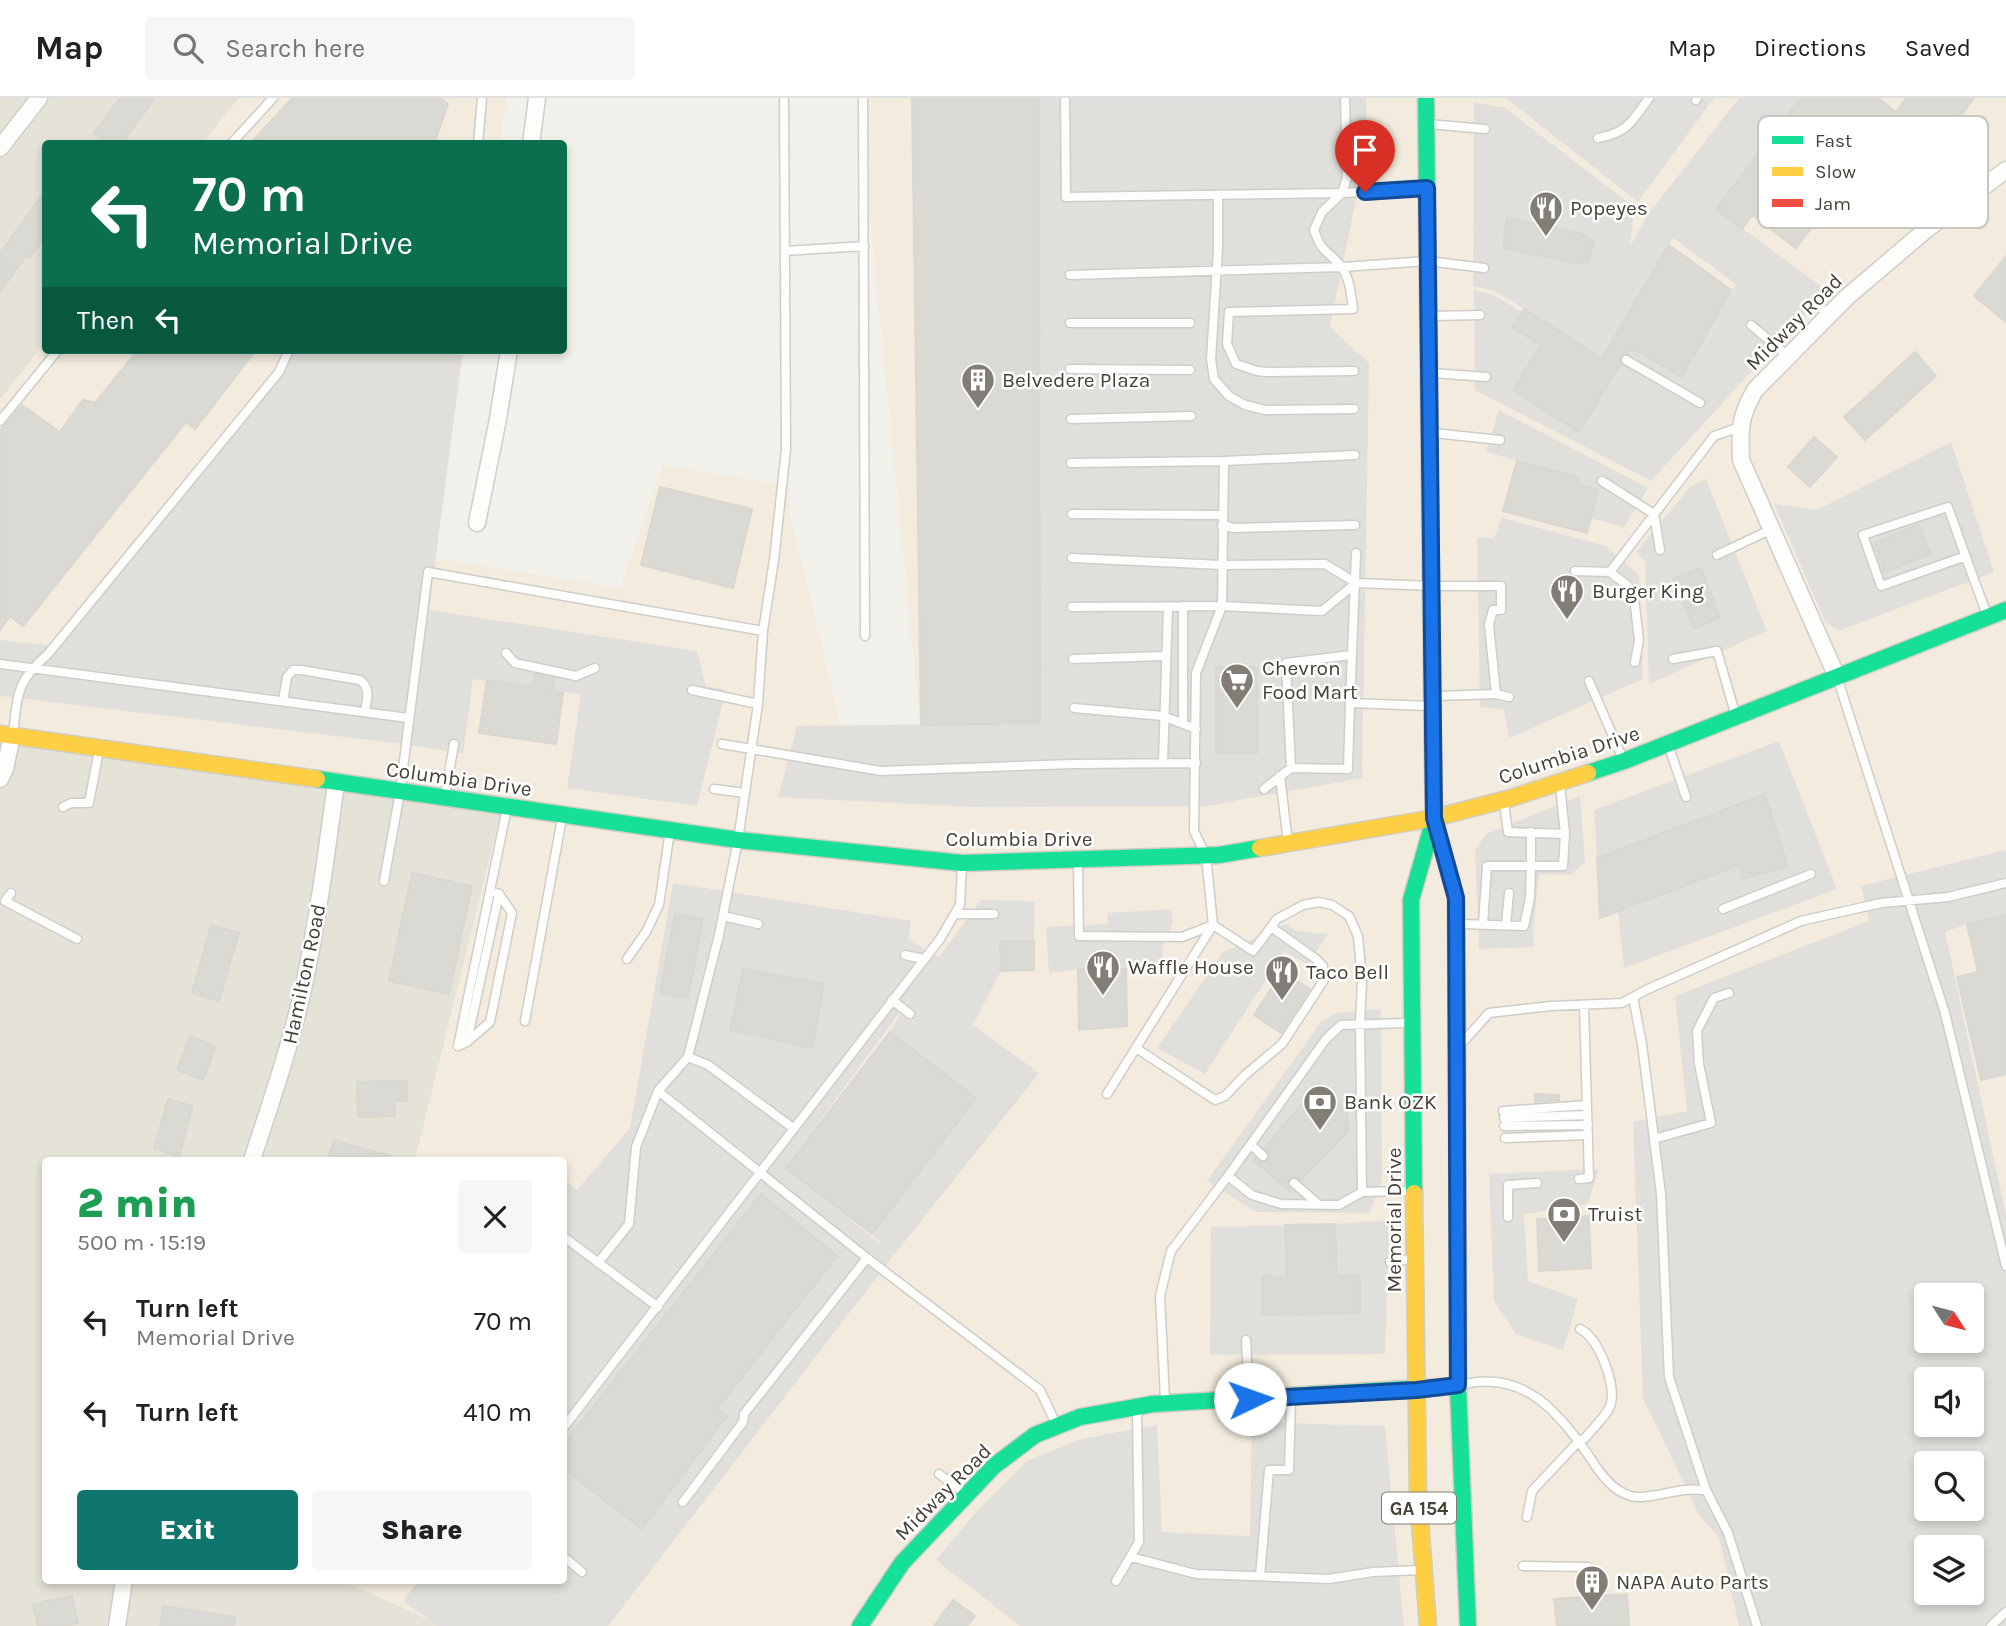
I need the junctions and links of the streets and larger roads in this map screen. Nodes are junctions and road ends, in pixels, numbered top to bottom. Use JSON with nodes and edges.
{"nodes":[{"id":1,"x":38,"y":98,"type":"edge"},
{"id":2,"x":537,"y":98,"type":"edge"},
{"id":3,"x":1426,"y":98,"type":"edge"},
{"id":4,"x":532,"y":140,"type":"edge"},
{"id":5,"x":0,"y":148,"type":"edge"},
{"id":6,"x":2006,"y":170,"type":"edge"},
{"id":7,"x":1988,"y":183,"type":"edge"},
{"id":8,"x":1928,"y":228,"type":"edge"},
{"id":9,"x":508,"y":354,"type":"edge"},
{"id":10,"x":477,"y":523,"type":"dead end"},
{"id":11,"x":2006,"y":610,"type":"edge"},
{"id":12,"x":1837,"y":677,"type":"junction"},
{"id":13,"x":6,"y":734,"type":"edge"},
{"id":14,"x":0,"y":779,"type":"edge"},
{"id":15,"x":336,"y":783,"type":"junction"},
{"id":16,"x":1434,"y":818,"type":"junction"},
{"id":17,"x":253,"y":1157,"type":"edge"},
{"id":18,"x":1458,"y":1385,"type":"junction"},
{"id":19,"x":1417,"y":1390,"type":"junction"},
{"id":20,"x":123,"y":1584,"type":"edge"},
{"id":21,"x":117,"y":1626,"type":"edge"},
{"id":22,"x":860,"y":1626,"type":"edge"},
{"id":23,"x":1428,"y":1626,"type":"edge"},
{"id":24,"x":1468,"y":1626,"type":"edge"}],
"edges":[{"from":1,"to":5,"type":"street"},
{"from":2,"to":4,"type":"street"},
{"from":3,"to":16,"type":"main road","name":"Memorial Drive","number":"GA 154"},
{"from":6,"to":7,"type":"street","name":"Midway Road"},
{"from":8,"to":12,"type":"street","name":"Midway Road"},
{"from":9,"to":10,"type":"street"},
{"from":11,"to":12,"type":"main road","name":"Columbia Drive"},
{"from":12,"to":16,"type":"main road","name":"Columbia Drive"},
{"from":13,"to":14,"type":"street"},
{"from":13,"to":15,"type":"main road","name":"Columbia Drive"},
{"from":15,"to":16,"type":"main road","name":"Columbia Drive"},
{"from":15,"to":17,"type":"street","name":"Hamilton Road"},
{"from":16,"to":18,"type":"main road","name":"Memorial Drive","number":"GA 154"},
{"from":16,"to":19,"type":"main road","name":"Memorial Drive","number":"GA 154"},
{"from":18,"to":19,"type":"main road","name":"Midway Road"},
{"from":18,"to":24,"type":"main road","name":"Memorial Drive","number":"GA 154"},
{"from":19,"to":22,"type":"main road","name":"Midway Road"},
{"from":19,"to":23,"type":"main road","name":"Memorial Drive","number":"GA 154"},
{"from":20,"to":21,"type":"street"}]}
